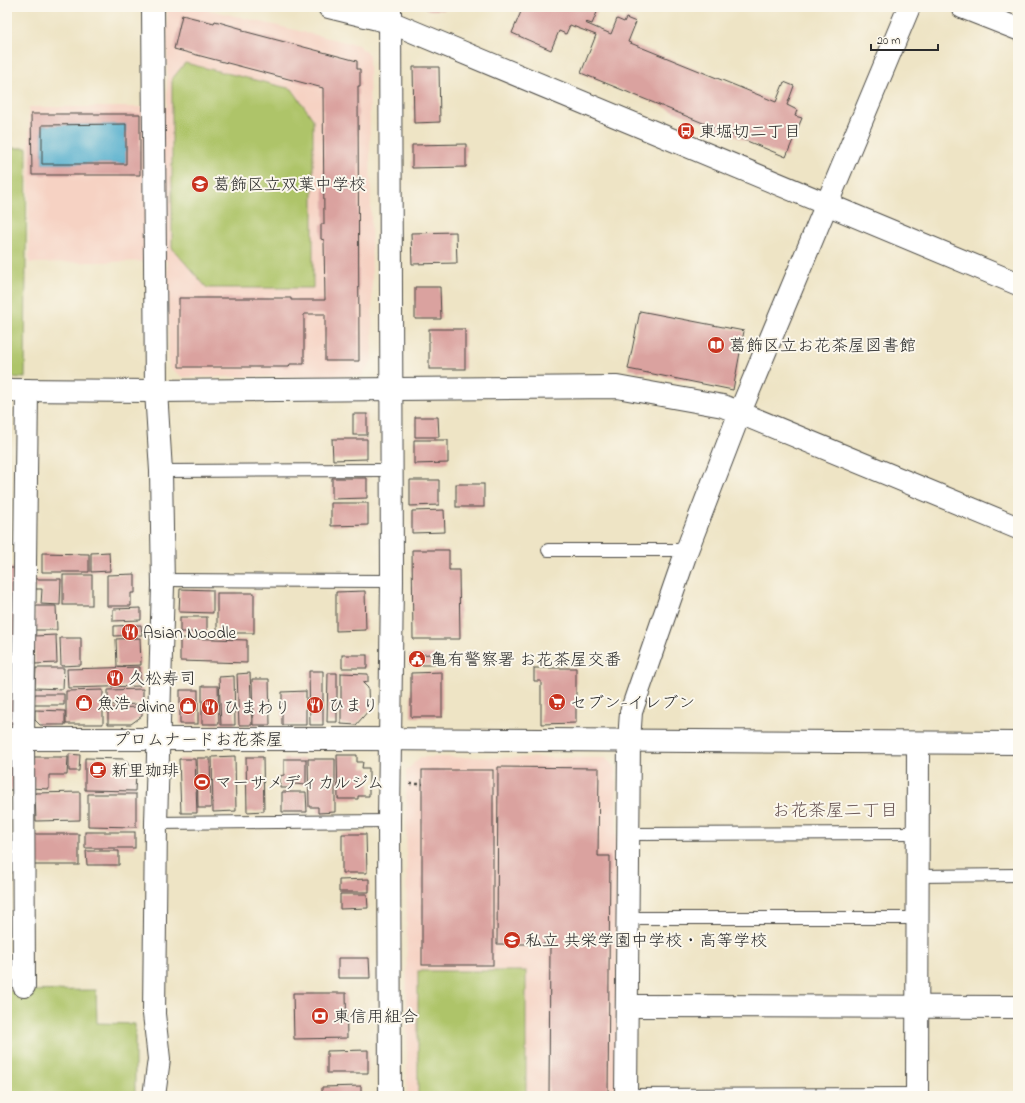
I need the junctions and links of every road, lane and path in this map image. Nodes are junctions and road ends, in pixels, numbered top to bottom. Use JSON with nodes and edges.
{"nodes":[{"id":1,"x":153,"y":7,"type":"edge"},
{"id":2,"x":329,"y":7,"type":"edge"},
{"id":3,"x":909,"y":7,"type":"edge"},
{"id":4,"x":962,"y":7,"type":"edge"},
{"id":5,"x":390,"y":15,"type":"edge"},
{"id":6,"x":1018,"y":29,"type":"edge"},
{"id":7,"x":827,"y":205,"type":"junction"},
{"id":8,"x":1018,"y":284,"type":"edge"},
{"id":9,"x":391,"y":389,"type":"junction"},
{"id":10,"x":17,"y":390,"type":"edge"},
{"id":11,"x":156,"y":391,"type":"junction"},
{"id":12,"x":740,"y":412,"type":"junction"},
{"id":13,"x":391,"y":470,"type":"junction"},
{"id":14,"x":161,"y":471,"type":"junction"},
{"id":15,"x":1018,"y":528,"type":"edge"},
{"id":16,"x":548,"y":550,"type":"dead end"},
{"id":17,"x":688,"y":550,"type":"junction"},
{"id":18,"x":163,"y":580,"type":"junction"},
{"id":19,"x":392,"y":581,"type":"junction"},
{"id":20,"x":159,"y":738,"type":"junction"},
{"id":21,"x":15,"y":739,"type":"edge"},
{"id":22,"x":390,"y":739,"type":"junction"},
{"id":23,"x":629,"y":741,"type":"junction"},
{"id":24,"x":918,"y":744,"type":"junction"},
{"id":25,"x":1018,"y":744,"type":"edge"},
{"id":26,"x":389,"y":821,"type":"junction"},
{"id":27,"x":156,"y":823,"type":"junction"},
{"id":28,"x":918,"y":833,"type":"junction"},
{"id":29,"x":628,"y":834,"type":"junction"},
{"id":30,"x":1018,"y":875,"type":"edge"},
{"id":31,"x":917,"y":876,"type":"junction"},
{"id":32,"x":627,"y":918,"type":"junction"},
{"id":33,"x":917,"y":918,"type":"junction"},
{"id":34,"x":24,"y":986,"type":"dead end"},
{"id":35,"x":627,"y":1006,"type":"junction"},
{"id":36,"x":917,"y":1007,"type":"junction"},
{"id":37,"x":1018,"y":1007,"type":"edge"},
{"id":38,"x":626,"y":1095,"type":"edge"},
{"id":39,"x":917,"y":1095,"type":"edge"},
{"id":40,"x":154,"y":1096,"type":"edge"},
{"id":41,"x":390,"y":1096,"type":"edge"}],
"edges":[{"from":1,"to":11,"type":"street"},
{"from":2,"to":5,"type":"street"},
{"from":3,"to":7,"type":"street"},
{"from":4,"to":6,"type":"street"},
{"from":5,"to":7,"type":"street"},
{"from":5,"to":9,"type":"street"},
{"from":7,"to":8,"type":"street"},
{"from":7,"to":12,"type":"street"},
{"from":9,"to":11,"type":"street"},
{"from":9,"to":12,"type":"street"},
{"from":9,"to":13,"type":"street"},
{"from":10,"to":11,"type":"street"},
{"from":10,"to":21,"type":"street"},
{"from":11,"to":14,"type":"street"},
{"from":12,"to":15,"type":"street"},
{"from":12,"to":17,"type":"street"},
{"from":13,"to":14,"type":"lane"},
{"from":13,"to":19,"type":"street"},
{"from":14,"to":18,"type":"street"},
{"from":16,"to":17,"type":"lane"},
{"from":17,"to":23,"type":"street"},
{"from":18,"to":19,"type":"lane"},
{"from":18,"to":20,"type":"street"},
{"from":19,"to":22,"type":"street"},
{"from":20,"to":21,"type":"street","name":"プロムナードお花茶屋"},
{"from":20,"to":22,"type":"street","name":"プロムナードお花茶屋"},
{"from":20,"to":27,"type":"street"},
{"from":21,"to":34,"type":"street"},
{"from":22,"to":23,"type":"street","name":"プロムナードお花茶屋"},
{"from":22,"to":26,"type":"street"},
{"from":23,"to":24,"type":"street","name":"プロムナードお花茶屋"},
{"from":23,"to":29,"type":"street"},
{"from":24,"to":25,"type":"street","name":"プロムナードお花茶屋"},
{"from":24,"to":28,"type":"street"},
{"from":26,"to":27,"type":"lane"},
{"from":26,"to":41,"type":"street"},
{"from":27,"to":40,"type":"street"},
{"from":28,"to":29,"type":"lane"},
{"from":28,"to":31,"type":"street"},
{"from":29,"to":32,"type":"street"},
{"from":30,"to":31,"type":"lane"},
{"from":31,"to":33,"type":"street"},
{"from":32,"to":33,"type":"lane"},
{"from":32,"to":35,"type":"street"},
{"from":33,"to":36,"type":"street"},
{"from":35,"to":36,"type":"street"},
{"from":35,"to":38,"type":"street"},
{"from":36,"to":37,"type":"street"},
{"from":36,"to":39,"type":"street"},
{"from":38,"to":39,"type":"lane"}]}
